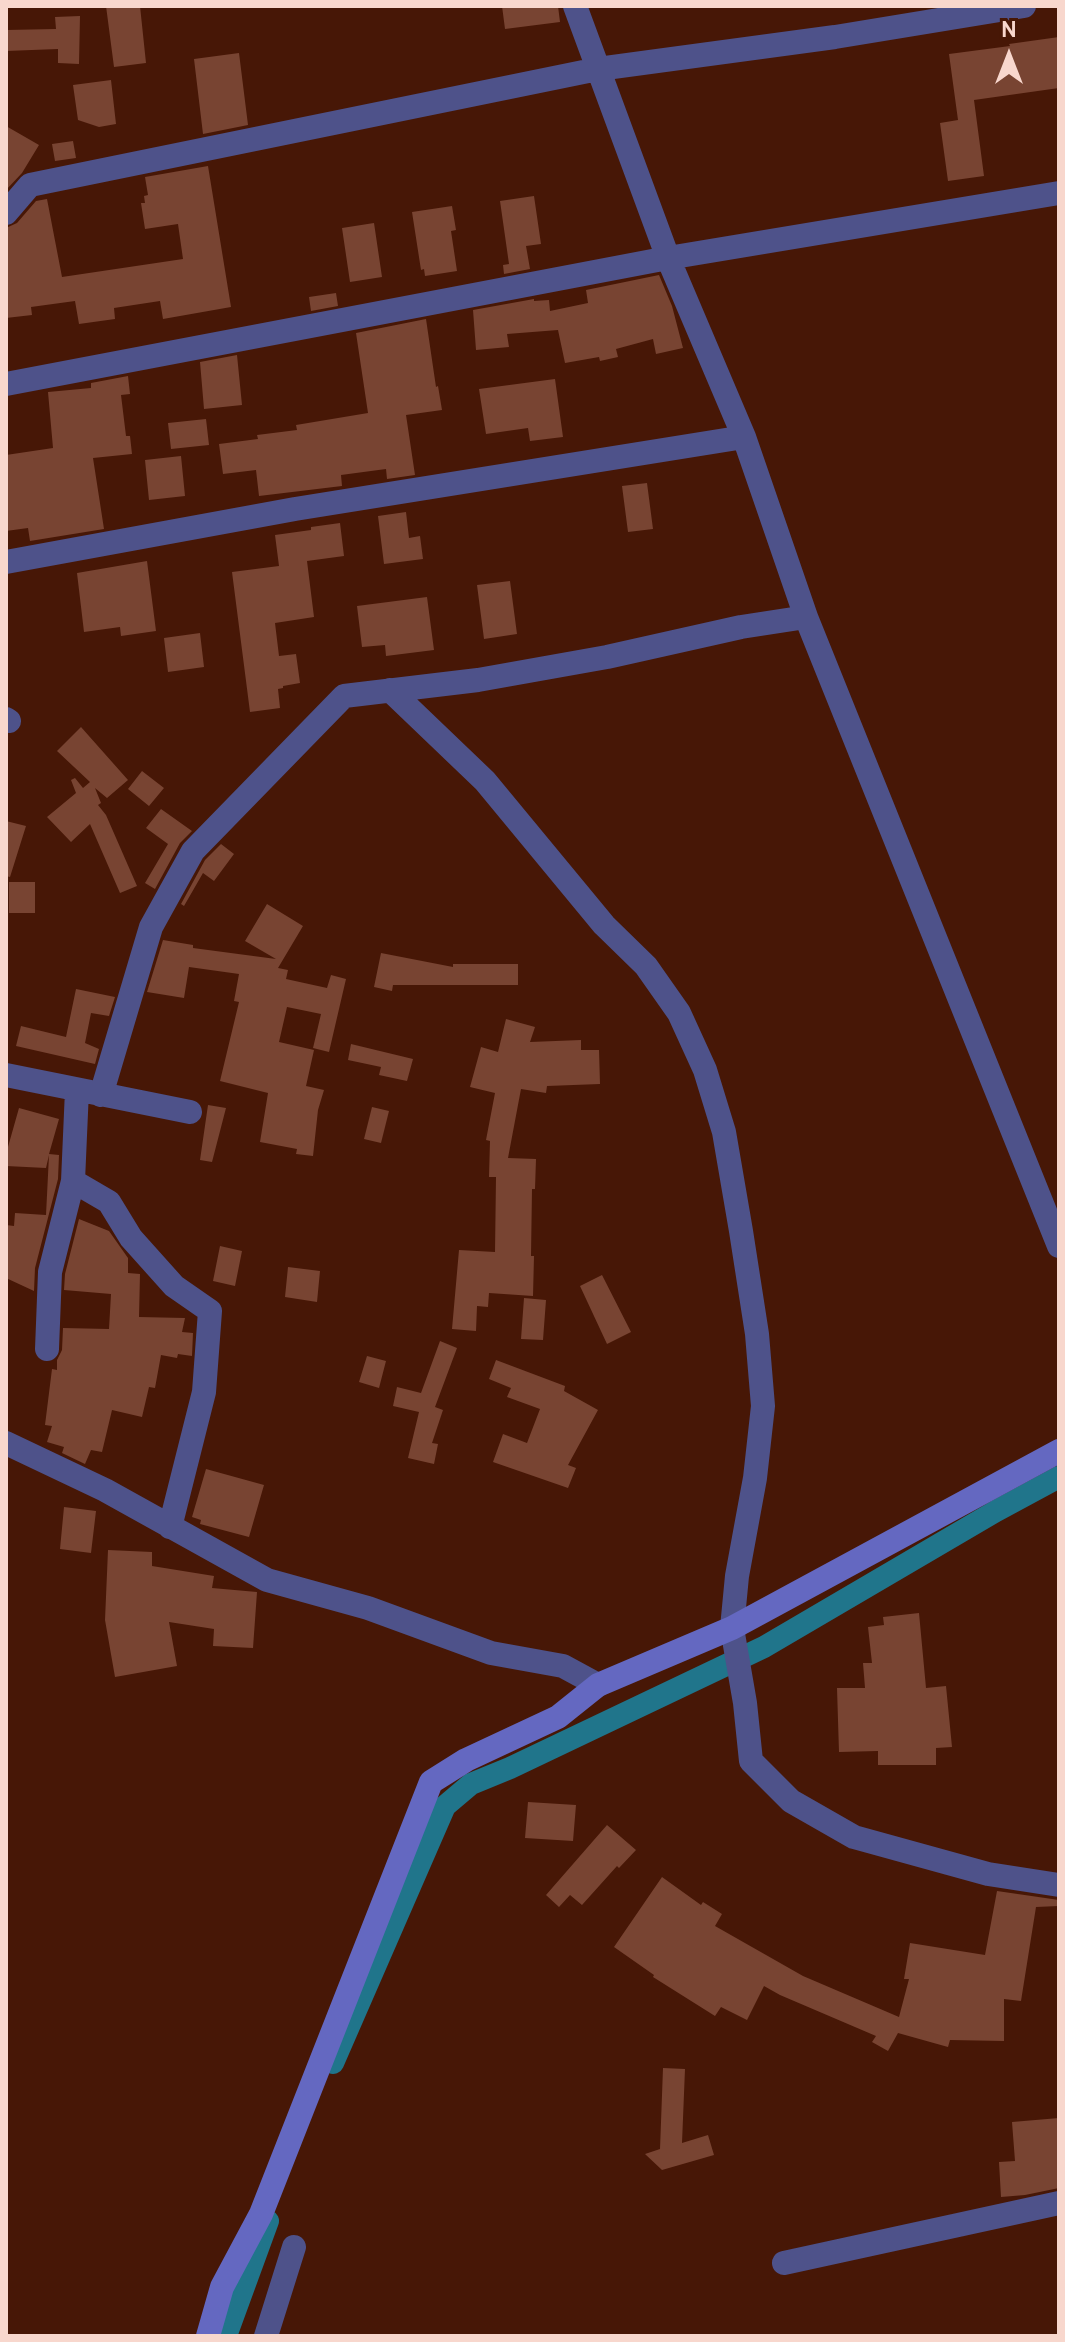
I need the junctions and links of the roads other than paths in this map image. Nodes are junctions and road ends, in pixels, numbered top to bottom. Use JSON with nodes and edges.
{"nodes":[{"id":1,"x":575,"y":6,"type":"edge"},
{"id":2,"x":1024,"y":6,"type":"edge"},
{"id":3,"x":598,"y":69,"type":"junction"},
{"id":4,"x":1059,"y":193,"type":"edge"},
{"id":5,"x":6,"y":213,"type":"edge"},
{"id":6,"x":668,"y":258,"type":"junction"},
{"id":7,"x":6,"y":384,"type":"edge"},
{"id":8,"x":744,"y":437,"type":"junction"},
{"id":9,"x":6,"y":562,"type":"edge"},
{"id":10,"x":806,"y":617,"type":"junction"},
{"id":11,"x":390,"y":690,"type":"junction"},
{"id":12,"x":6,"y":1075,"type":"edge"},
{"id":13,"x":89,"y":1092,"type":"junction"},
{"id":14,"x":190,"y":1112,"type":"dead end"},
{"id":15,"x":73,"y":1181,"type":"junction"},
{"id":16,"x":1059,"y":1246,"type":"edge"},
{"id":17,"x":47,"y":1349,"type":"dead end"},
{"id":18,"x":6,"y":1443,"type":"edge"},
{"id":19,"x":1059,"y":1451,"type":"edge"},
{"id":20,"x":170,"y":1527,"type":"junction"},
{"id":21,"x":732,"y":1628,"type":"junction"},
{"id":22,"x":598,"y":1685,"type":"junction"},
{"id":23,"x":1059,"y":1885,"type":"edge"},
{"id":24,"x":1059,"y":2203,"type":"edge"},
{"id":25,"x":294,"y":2247,"type":"dead end"},
{"id":26,"x":784,"y":2263,"type":"dead end"},
{"id":27,"x":208,"y":2336,"type":"edge"},
{"id":28,"x":266,"y":2336,"type":"edge"}],
"edges":[{"from":1,"to":3,"type":"street"},
{"from":2,"to":3,"type":"street"},
{"from":3,"to":5,"type":"street"},
{"from":3,"to":6,"type":"street"},
{"from":4,"to":6,"type":"street"},
{"from":6,"to":7,"type":"street"},
{"from":6,"to":8,"type":"street"},
{"from":8,"to":9,"type":"street"},
{"from":8,"to":10,"type":"street"},
{"from":10,"to":11,"type":"street"},
{"from":10,"to":16,"type":"street"},
{"from":11,"to":13,"type":"street"},
{"from":11,"to":21,"type":"street"},
{"from":12,"to":13,"type":"street"},
{"from":13,"to":14,"type":"street"},
{"from":13,"to":15,"type":"street"},
{"from":15,"to":17,"type":"street"},
{"from":15,"to":20,"type":"street"},
{"from":18,"to":20,"type":"street"},
{"from":19,"to":21,"type":"street"},
{"from":20,"to":22,"type":"street"},
{"from":21,"to":22,"type":"street"},
{"from":21,"to":23,"type":"street"},
{"from":22,"to":27,"type":"street"},
{"from":24,"to":26,"type":"street"},
{"from":25,"to":28,"type":"street"}]}
